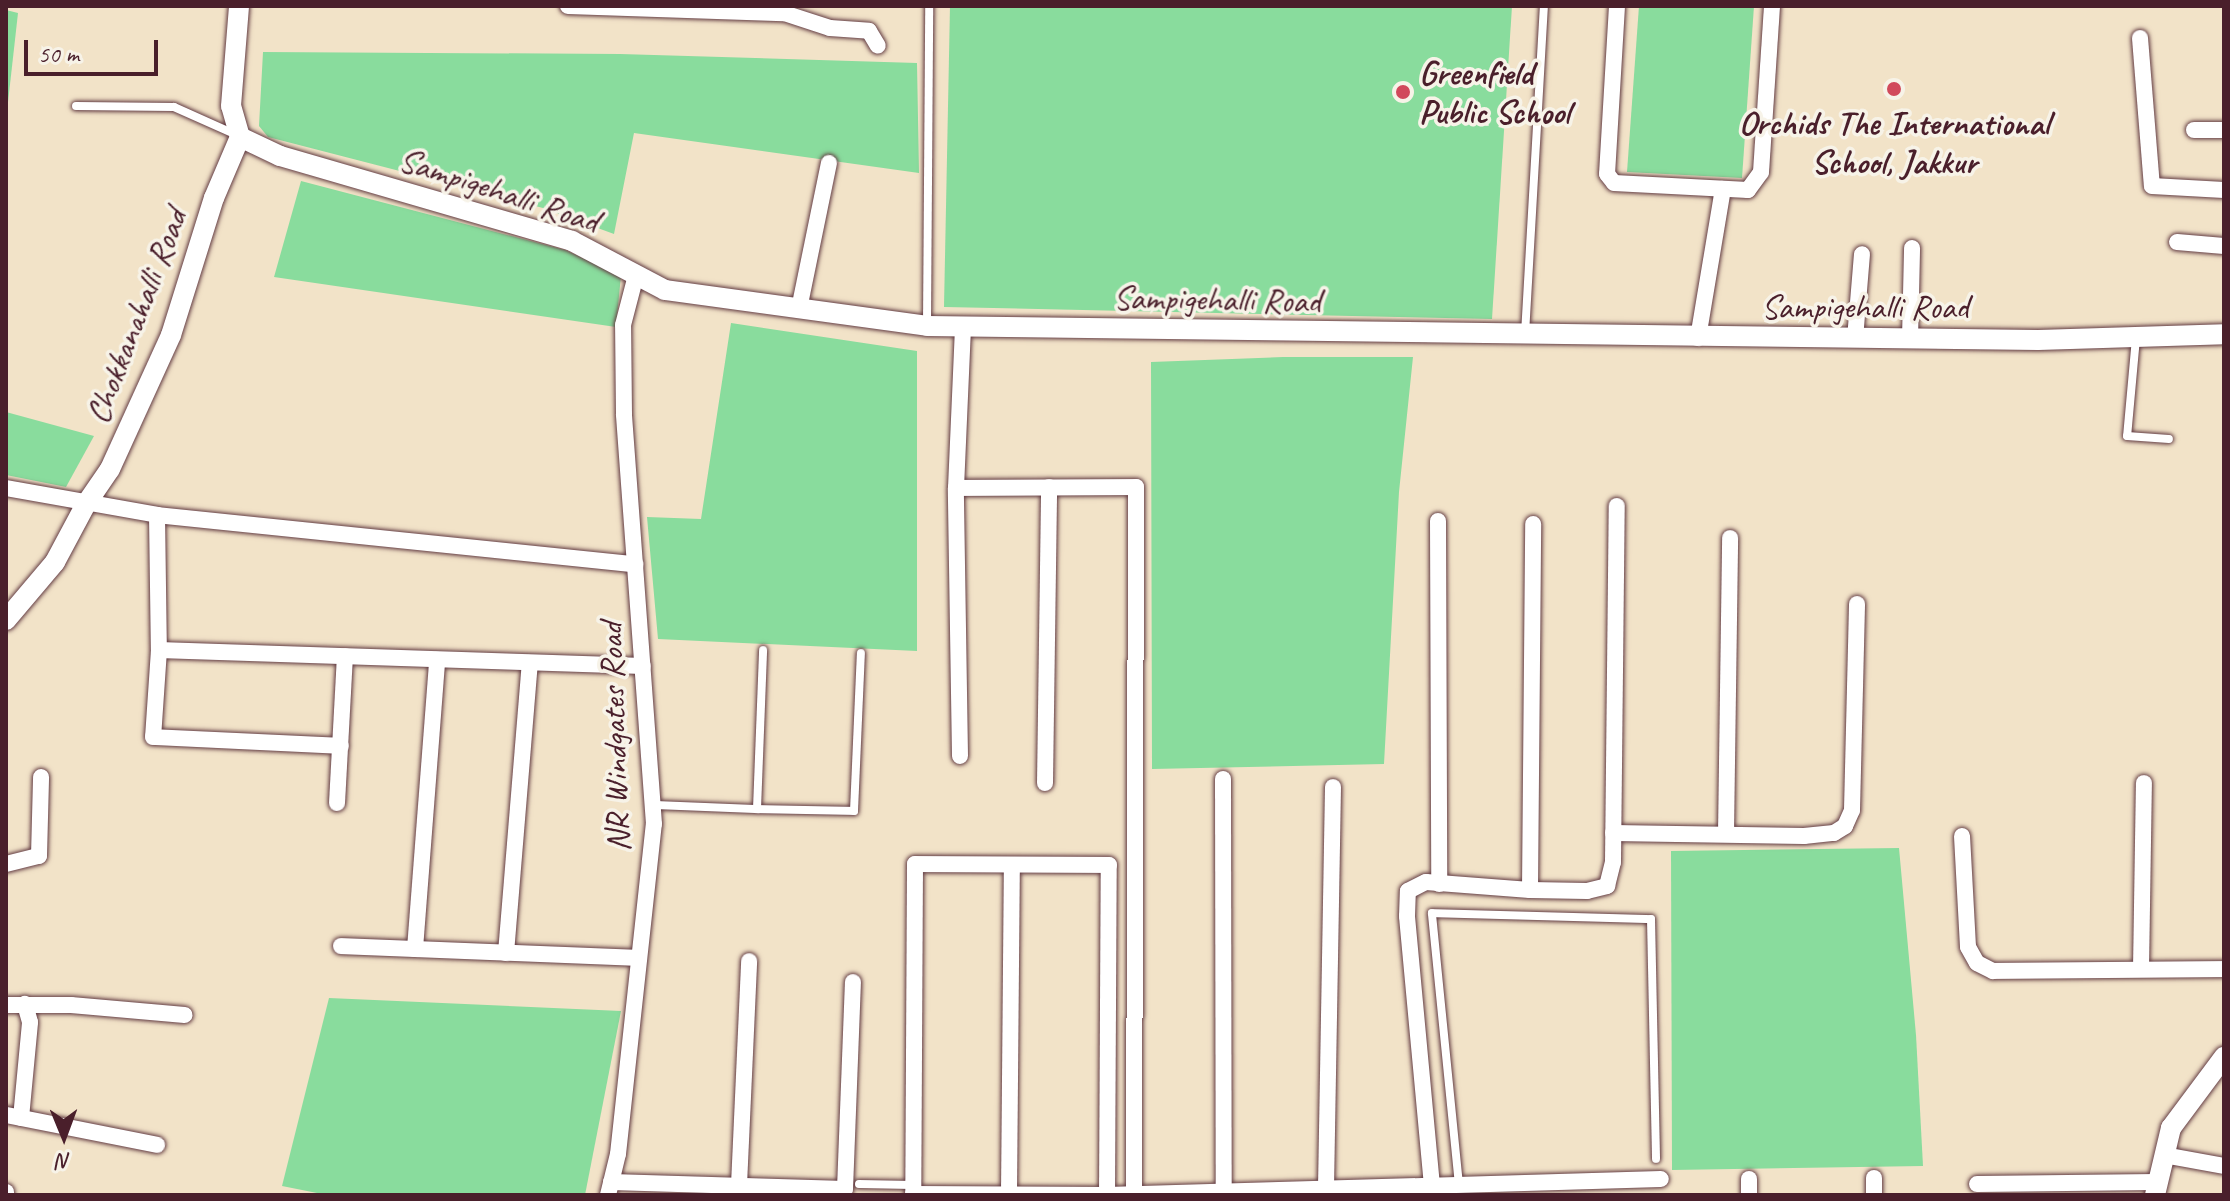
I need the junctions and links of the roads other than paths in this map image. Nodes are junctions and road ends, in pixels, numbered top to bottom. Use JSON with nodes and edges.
{"nodes":[{"id":1,"x":239,"y":6,"type":"edge"},
{"id":2,"x":568,"y":6,"type":"edge"},
{"id":3,"x":929,"y":6,"type":"edge"},
{"id":4,"x":1544,"y":6,"type":"edge"},
{"id":5,"x":1617,"y":6,"type":"edge"},
{"id":6,"x":1772,"y":6,"type":"edge"},
{"id":7,"x":2140,"y":38,"type":"dead end"},
{"id":8,"x":878,"y":46,"type":"dead end"},
{"id":9,"x":76,"y":106,"type":"dead end"},
{"id":10,"x":2194,"y":130,"type":"dead end"},
{"id":11,"x":2224,"y":130,"type":"edge"},
{"id":12,"x":240,"y":137,"type":"junction"},
{"id":13,"x":829,"y":163,"type":"dead end"},
{"id":14,"x":1723,"y":189,"type":"junction"},
{"id":15,"x":2224,"y":190,"type":"edge"},
{"id":16,"x":2177,"y":242,"type":"dead end"},
{"id":17,"x":2224,"y":246,"type":"edge"},
{"id":18,"x":1912,"y":248,"type":"dead end"},
{"id":19,"x":1862,"y":254,"type":"dead end"},
{"id":20,"x":636,"y":275,"type":"junction"},
{"id":21,"x":799,"y":309,"type":"junction"},
{"id":22,"x":927,"y":326,"type":"junction"},
{"id":23,"x":963,"y":327,"type":"junction"},
{"id":24,"x":2224,"y":334,"type":"edge"},
{"id":25,"x":1525,"y":335,"type":"junction"},
{"id":26,"x":2136,"y":337,"type":"junction"},
{"id":27,"x":1698,"y":338,"type":"junction"},
{"id":28,"x":1855,"y":339,"type":"junction"},
{"id":29,"x":1910,"y":339,"type":"junction"},
{"id":30,"x":2169,"y":439,"type":"dead end"},
{"id":31,"x":1049,"y":487,"type":"junction"},
{"id":32,"x":6,"y":488,"type":"edge"},
{"id":33,"x":956,"y":488,"type":"junction"},
{"id":34,"x":86,"y":504,"type":"junction"},
{"id":35,"x":1617,"y":506,"type":"dead end"},
{"id":36,"x":157,"y":515,"type":"junction"},
{"id":37,"x":1438,"y":521,"type":"dead end"},
{"id":38,"x":1533,"y":524,"type":"dead end"},
{"id":39,"x":1730,"y":538,"type":"dead end"},
{"id":40,"x":635,"y":564,"type":"junction"},
{"id":41,"x":1857,"y":604,"type":"dead end"},
{"id":42,"x":6,"y":620,"type":"edge"},
{"id":43,"x":159,"y":650,"type":"junction"},
{"id":44,"x":763,"y":650,"type":"dead end"},
{"id":45,"x":861,"y":653,"type":"dead end"},
{"id":46,"x":345,"y":656,"type":"junction"},
{"id":47,"x":437,"y":660,"type":"junction"},
{"id":48,"x":530,"y":663,"type":"junction"},
{"id":49,"x":643,"y":666,"type":"junction"},
{"id":50,"x":341,"y":746,"type":"junction"},
{"id":51,"x":960,"y":756,"type":"dead end"},
{"id":52,"x":41,"y":777,"type":"dead end"},
{"id":53,"x":1223,"y":779,"type":"dead end"},
{"id":54,"x":1045,"y":783,"type":"dead end"},
{"id":55,"x":2144,"y":783,"type":"dead end"},
{"id":56,"x":1333,"y":787,"type":"dead end"},
{"id":57,"x":337,"y":803,"type":"dead end"},
{"id":58,"x":652,"y":805,"type":"junction"},
{"id":59,"x":757,"y":809,"type":"junction"},
{"id":60,"x":1613,"y":833,"type":"junction"},
{"id":61,"x":1726,"y":834,"type":"junction"},
{"id":62,"x":1962,"y":836,"type":"dead end"},
{"id":63,"x":6,"y":864,"type":"edge"},
{"id":64,"x":1012,"y":865,"type":"junction"},
{"id":65,"x":1439,"y":884,"type":"junction"},
{"id":66,"x":1530,"y":890,"type":"junction"},
{"id":67,"x":341,"y":946,"type":"dead end"},
{"id":68,"x":415,"y":949,"type":"junction"},
{"id":69,"x":506,"y":953,"type":"junction"},
{"id":70,"x":639,"y":958,"type":"junction"},
{"id":71,"x":749,"y":961,"type":"dead end"},
{"id":72,"x":2141,"y":969,"type":"junction"},
{"id":73,"x":2224,"y":969,"type":"edge"},
{"id":74,"x":853,"y":982,"type":"dead end"},
{"id":75,"x":25,"y":1004,"type":"junction"},
{"id":76,"x":6,"y":1005,"type":"edge"},
{"id":77,"x":185,"y":1015,"type":"dead end"},
{"id":78,"x":2224,"y":1057,"type":"edge"},
{"id":79,"x":14,"y":1116,"type":"edge"},
{"id":80,"x":157,"y":1145,"type":"dead end"},
{"id":81,"x":2164,"y":1155,"type":"junction"},
{"id":82,"x":1656,"y":1159,"type":"dead end"},
{"id":83,"x":2224,"y":1166,"type":"edge"},
{"id":84,"x":1661,"y":1179,"type":"dead end"},
{"id":85,"x":859,"y":1184,"type":"dead end"},
{"id":86,"x":1977,"y":1184,"type":"dead end"},
{"id":87,"x":739,"y":1185,"type":"junction"},
{"id":88,"x":913,"y":1185,"type":"junction"},
{"id":89,"x":1459,"y":1185,"type":"junction"},
{"id":90,"x":1432,"y":1186,"type":"junction"},
{"id":91,"x":609,"y":1188,"type":"edge"},
{"id":92,"x":1326,"y":1188,"type":"junction"},
{"id":93,"x":2156,"y":1189,"type":"edge"},
{"id":94,"x":1224,"y":1191,"type":"junction"},
{"id":95,"x":1254,"y":1193,"type":"edge"},
{"id":96,"x":1009,"y":1194,"type":"edge"},
{"id":97,"x":1134,"y":1194,"type":"edge"},
{"id":98,"x":1107,"y":1195,"type":"edge"}],
"edges":[{"from":1,"to":12,"type":"street"},
{"from":2,"to":8,"type":"street"},
{"from":3,"to":22,"type":"lane"},
{"from":4,"to":25,"type":"lane"},
{"from":5,"to":14,"type":"street"},
{"from":6,"to":14,"type":"street"},
{"from":7,"to":15,"type":"street"},
{"from":9,"to":12,"type":"lane"},
{"from":10,"to":11,"type":"street"},
{"from":12,"to":20,"type":"street","name":"Sampigehalli Road"},
{"from":12,"to":34,"type":"street","name":"Chokkanahalli Road"},
{"from":13,"to":21,"type":"street"},
{"from":14,"to":27,"type":"street"},
{"from":16,"to":17,"type":"street"},
{"from":18,"to":29,"type":"street"},
{"from":19,"to":28,"type":"street"},
{"from":20,"to":21,"type":"street","name":"Sampigehalli Road"},
{"from":20,"to":40,"type":"street","name":"NR Windgates Road"},
{"from":21,"to":22,"type":"street","name":"Sampigehalli Road"},
{"from":22,"to":23,"type":"street","name":"Sampigehalli Road"},
{"from":23,"to":25,"type":"street","name":"Sampigehalli Road"},
{"from":23,"to":33,"type":"street"},
{"from":24,"to":26,"type":"street","name":"Sampigehalli Road"},
{"from":25,"to":27,"type":"street","name":"Sampigehalli Road"},
{"from":26,"to":29,"type":"street","name":"Sampigehalli Road"},
{"from":26,"to":30,"type":"lane"},
{"from":27,"to":28,"type":"street","name":"Sampigehalli Road"},
{"from":28,"to":29,"type":"street","name":"Sampigehalli Road"},
{"from":31,"to":33,"type":"street"},
{"from":31,"to":54,"type":"street"},
{"from":31,"to":97,"type":"street"},
{"from":32,"to":34,"type":"street"},
{"from":33,"to":51,"type":"street"},
{"from":34,"to":36,"type":"street"},
{"from":34,"to":42,"type":"street","name":"Chokkanahalli Road"},
{"from":35,"to":60,"type":"street"},
{"from":36,"to":40,"type":"street"},
{"from":36,"to":43,"type":"street"},
{"from":37,"to":65,"type":"street"},
{"from":38,"to":66,"type":"street"},
{"from":39,"to":61,"type":"street"},
{"from":40,"to":49,"type":"street","name":"NR Windgates Road"},
{"from":41,"to":61,"type":"street"},
{"from":43,"to":46,"type":"street"},
{"from":43,"to":50,"type":"street"},
{"from":44,"to":59,"type":"lane"},
{"from":45,"to":59,"type":"lane"},
{"from":46,"to":47,"type":"street"},
{"from":46,"to":50,"type":"street"},
{"from":47,"to":48,"type":"street"},
{"from":47,"to":68,"type":"street"},
{"from":48,"to":49,"type":"street"},
{"from":48,"to":69,"type":"street"},
{"from":49,"to":58,"type":"street","name":"NR Windgates Road"},
{"from":50,"to":57,"type":"street"},
{"from":52,"to":63,"type":"street"},
{"from":53,"to":94,"type":"street"},
{"from":55,"to":72,"type":"street"},
{"from":56,"to":92,"type":"street"},
{"from":58,"to":59,"type":"lane"},
{"from":58,"to":70,"type":"street","name":"NR Windgates Road"},
{"from":60,"to":61,"type":"street"},
{"from":60,"to":66,"type":"street"},
{"from":62,"to":72,"type":"street"},
{"from":64,"to":88,"type":"street"},
{"from":64,"to":96,"type":"street"},
{"from":64,"to":98,"type":"street"},
{"from":65,"to":66,"type":"street"},
{"from":65,"to":90,"type":"street"},
{"from":67,"to":68,"type":"street"},
{"from":68,"to":69,"type":"street"},
{"from":69,"to":70,"type":"street"},
{"from":70,"to":91,"type":"street","name":"NR Windgates Road"},
{"from":71,"to":87,"type":"street"},
{"from":72,"to":73,"type":"street"},
{"from":74,"to":87,"type":"street"},
{"from":75,"to":76,"type":"street"},
{"from":75,"to":77,"type":"street"},
{"from":75,"to":79,"type":"street"},
{"from":78,"to":81,"type":"street"},
{"from":79,"to":80,"type":"street"},
{"from":81,"to":83,"type":"street"},
{"from":81,"to":93,"type":"street"},
{"from":82,"to":89,"type":"lane"},
{"from":84,"to":89,"type":"street"},
{"from":85,"to":88,"type":"lane"},
{"from":86,"to":93,"type":"street"},
{"from":87,"to":91,"type":"street"},
{"from":88,"to":96,"type":"street"},
{"from":89,"to":90,"type":"street"},
{"from":90,"to":92,"type":"street"},
{"from":92,"to":95,"type":"street"},
{"from":94,"to":95,"type":"street"},
{"from":94,"to":97,"type":"street"},
{"from":96,"to":98,"type":"street"},
{"from":97,"to":98,"type":"street"}]}
